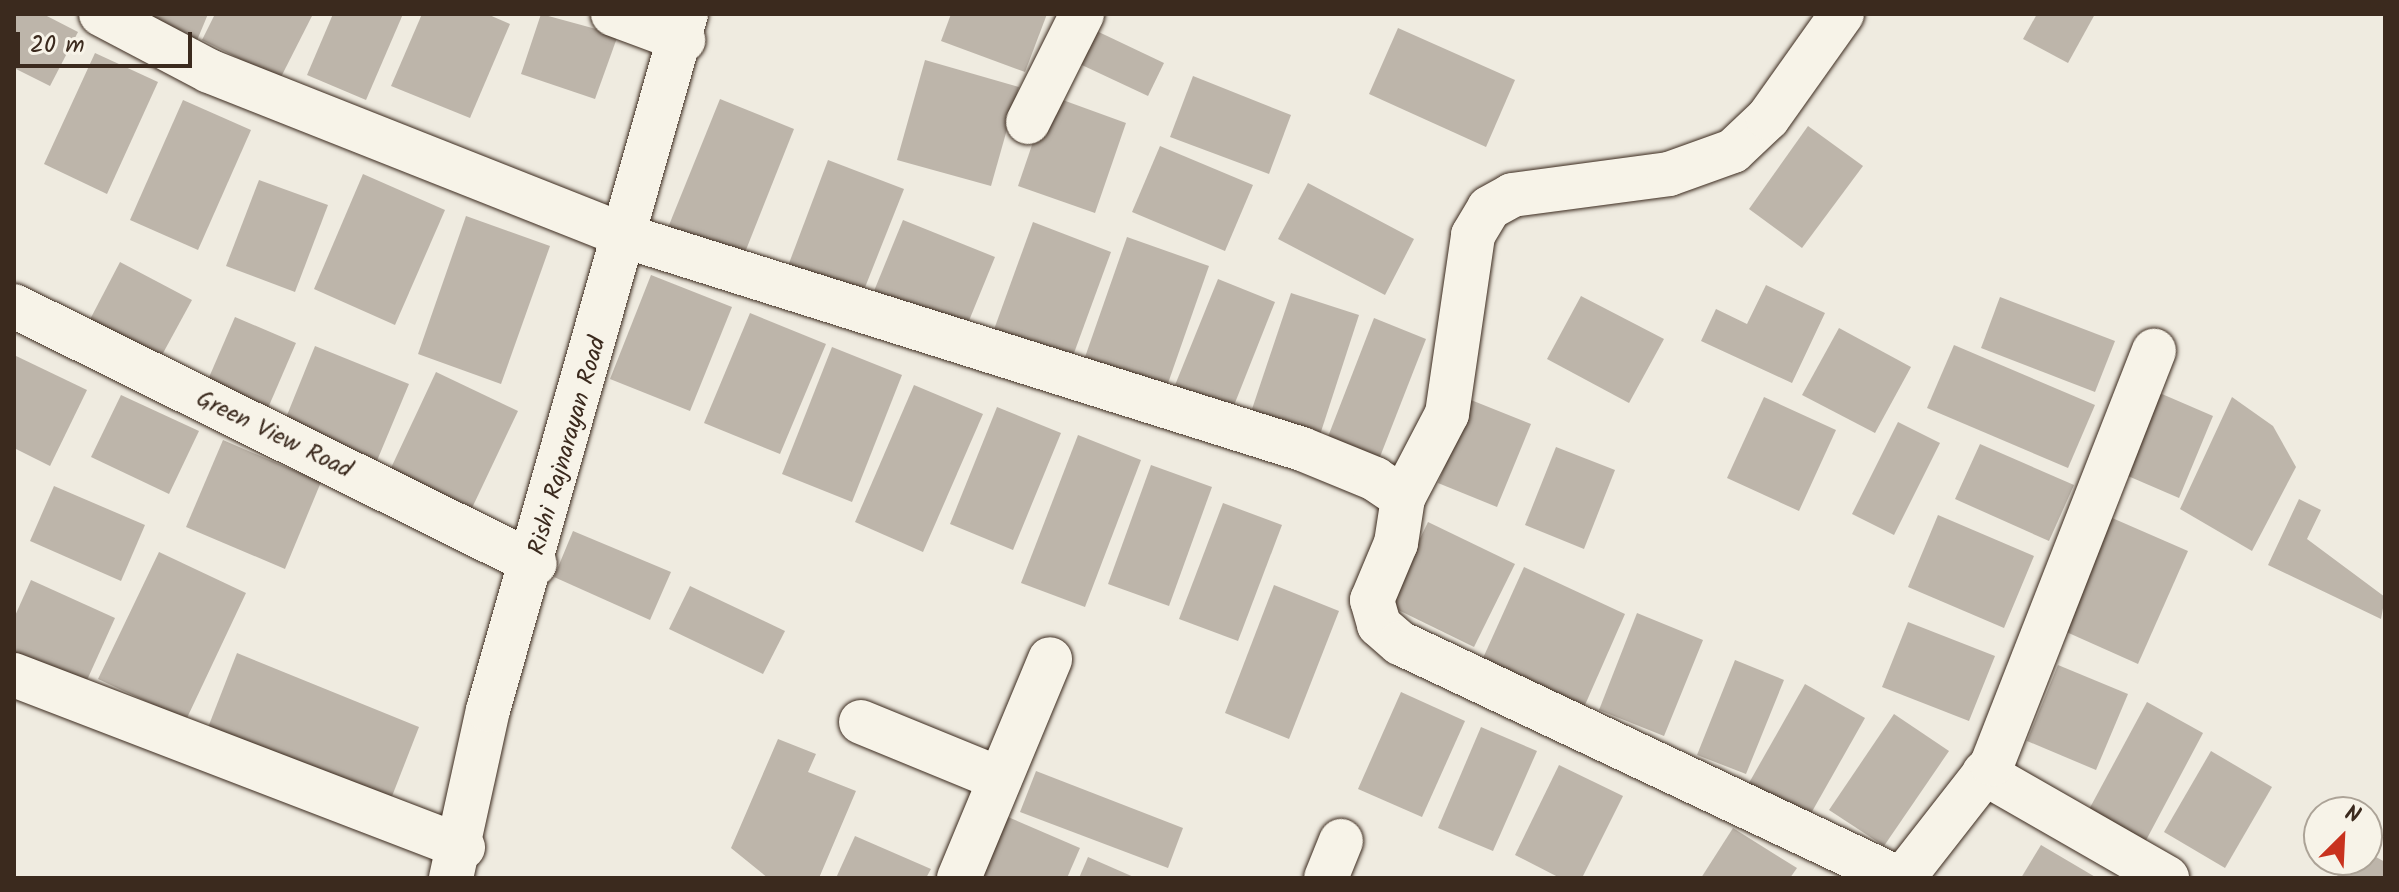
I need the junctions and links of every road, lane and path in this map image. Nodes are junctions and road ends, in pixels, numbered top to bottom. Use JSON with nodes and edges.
{"nodes":[{"id":1,"x":101,"y":14,"type":"edge"},
{"id":2,"x":613,"y":14,"type":"edge"},
{"id":3,"x":1082,"y":14,"type":"edge"},
{"id":4,"x":1842,"y":14,"type":"edge"},
{"id":5,"x":685,"y":27,"type":"edge"},
{"id":6,"x":1028,"y":122,"type":"dead end"},
{"id":7,"x":628,"y":237,"type":"junction"},
{"id":8,"x":14,"y":306,"type":"edge"},
{"id":9,"x":2154,"y":351,"type":"dead end"},
{"id":10,"x":1403,"y":498,"type":"junction"},
{"id":11,"x":535,"y":564,"type":"junction"},
{"id":12,"x":1050,"y":659,"type":"dead end"},
{"id":13,"x":14,"y":675,"type":"edge"},
{"id":14,"x":861,"y":722,"type":"dead end"},
{"id":15,"x":1984,"y":773,"type":"junction"},
{"id":16,"x":1000,"y":779,"type":"junction"},
{"id":17,"x":457,"y":862,"type":"edge"},
{"id":18,"x":959,"y":878,"type":"edge"},
{"id":19,"x":1901,"y":878,"type":"edge"},
{"id":20,"x":2167,"y":878,"type":"edge"}],
"edges":[{"from":1,"to":7,"type":"street"},
{"from":2,"to":5,"type":"street"},
{"from":3,"to":6,"type":"street"},
{"from":4,"to":10,"type":"street"},
{"from":5,"to":7,"type":"street","name":"Rishi Rajnarayan Road"},
{"from":7,"to":10,"type":"street"},
{"from":7,"to":11,"type":"street","name":"Rishi Rajnarayan Road"},
{"from":8,"to":11,"type":"street","name":"Green View Road"},
{"from":9,"to":15,"type":"street"},
{"from":10,"to":19,"type":"street"},
{"from":11,"to":17,"type":"street","name":"Rishi Rajnarayan Road"},
{"from":12,"to":16,"type":"street"},
{"from":13,"to":17,"type":"street"},
{"from":14,"to":16,"type":"street"},
{"from":15,"to":19,"type":"street"},
{"from":15,"to":20,"type":"street"},
{"from":16,"to":18,"type":"street"}]}
